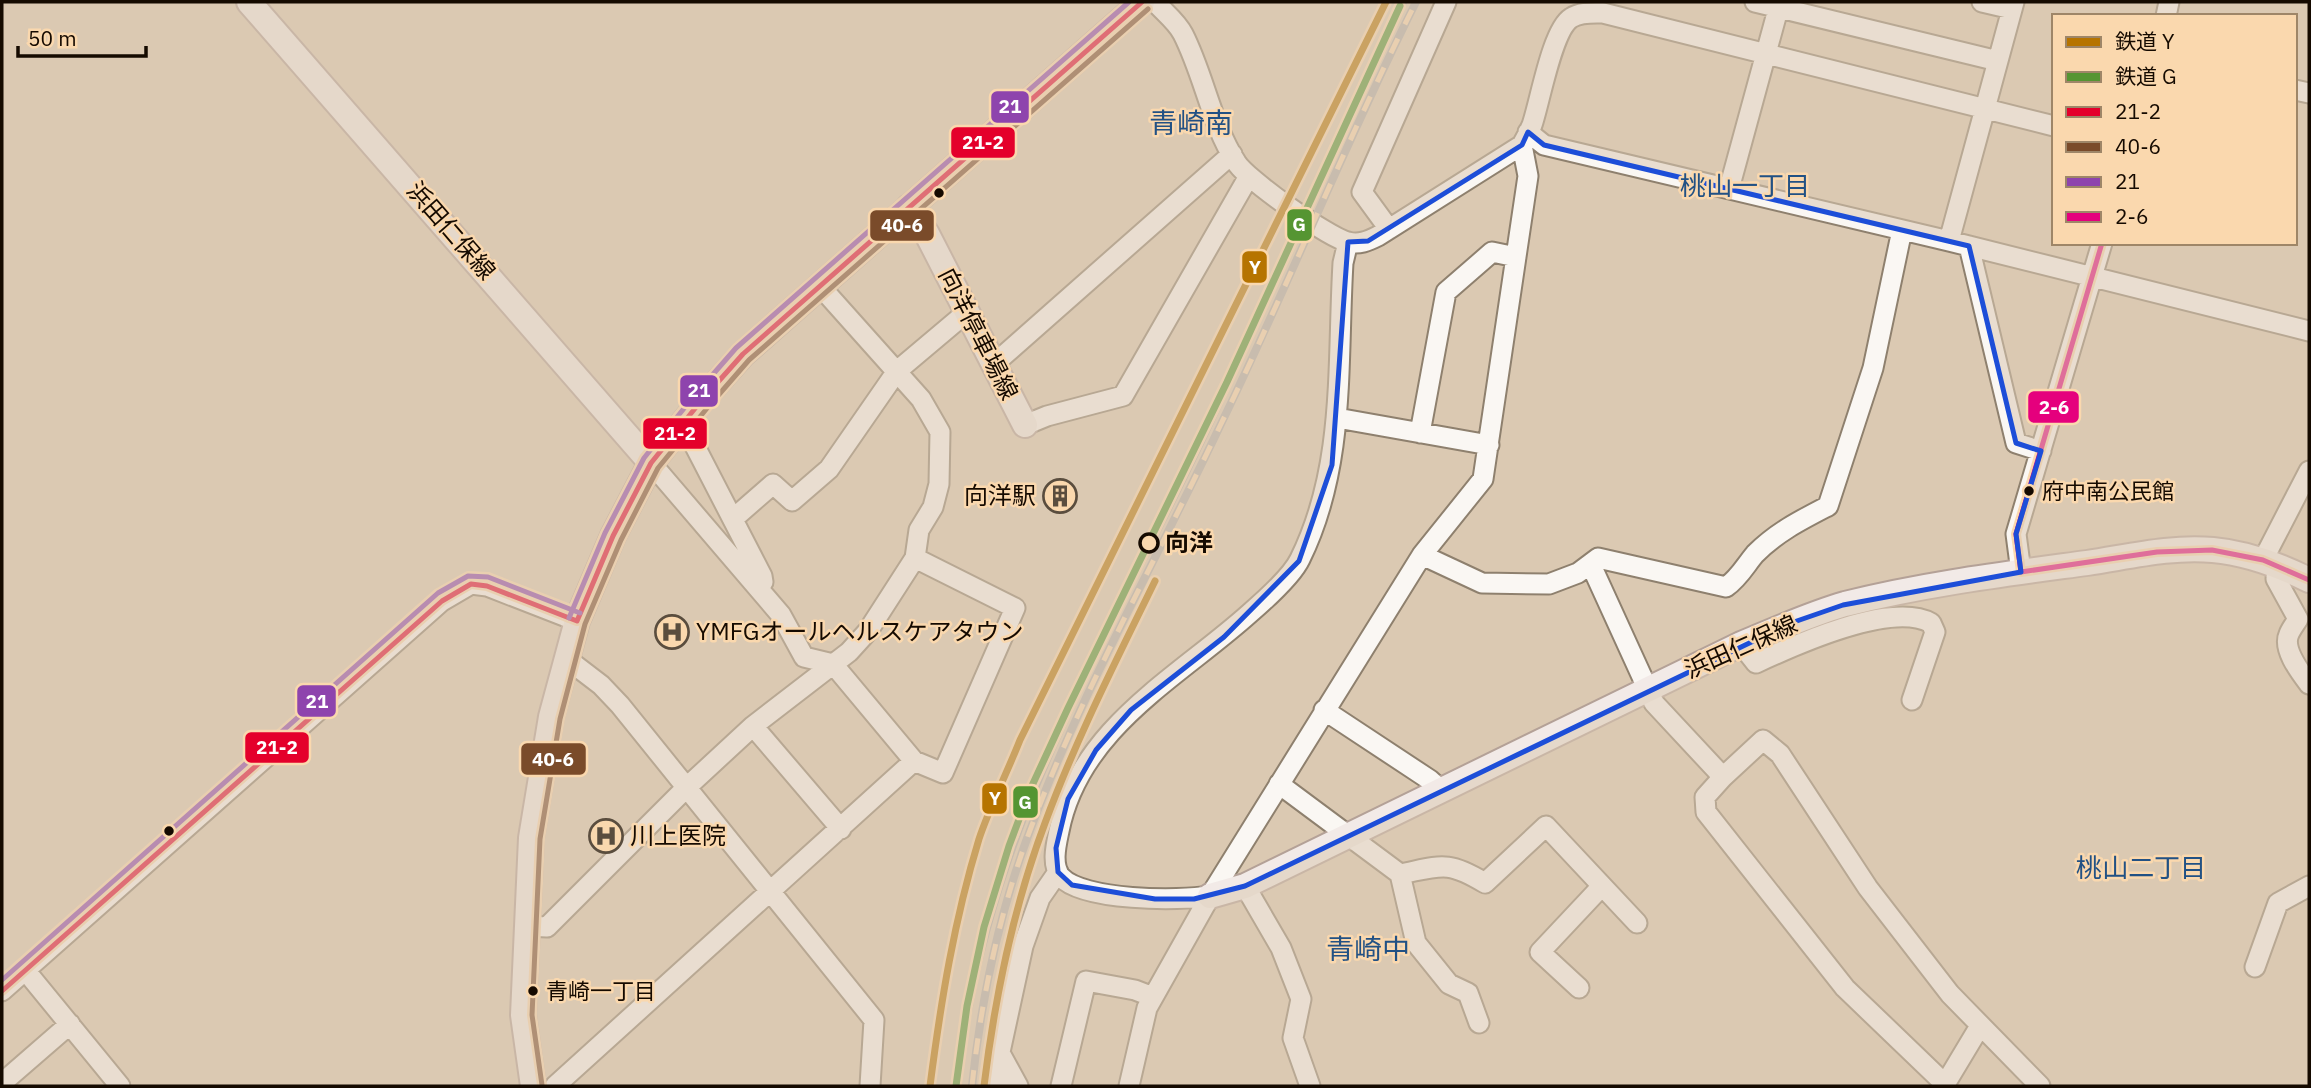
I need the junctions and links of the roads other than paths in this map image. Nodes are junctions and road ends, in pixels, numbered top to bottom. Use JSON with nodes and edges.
{"nodes":[{"id":1,"x":249,"y":2,"type":"edge"},
{"id":2,"x":1142,"y":2,"type":"edge"},
{"id":3,"x":1155,"y":2,"type":"edge"},
{"id":4,"x":1446,"y":2,"type":"edge"},
{"id":5,"x":1755,"y":2,"type":"edge"},
{"id":6,"x":1982,"y":2,"type":"edge"},
{"id":7,"x":1780,"y":5,"type":"edge"},
{"id":8,"x":2013,"y":6,"type":"edge"},
{"id":9,"x":1568,"y":10,"type":"edge"},
{"id":10,"x":1765,"y":54,"type":"junction"},
{"id":11,"x":1998,"y":61,"type":"junction"},
{"id":12,"x":1986,"y":109,"type":"junction"},
{"id":13,"x":2052,"y":126,"type":"edge"},
{"id":14,"x":1525,"y":138,"type":"junction"},
{"id":15,"x":1232,"y":154,"type":"junction"},
{"id":16,"x":1249,"y":176,"type":"junction"},
{"id":17,"x":1729,"y":189,"type":"junction"},
{"id":18,"x":909,"y":207,"type":"junction"},
{"id":19,"x":1389,"y":229,"type":"junction"},
{"id":20,"x":1902,"y":230,"type":"junction"},
{"id":21,"x":1949,"y":241,"type":"junction"},
{"id":22,"x":1348,"y":242,"type":"junction"},
{"id":23,"x":2101,"y":245,"type":"edge"},
{"id":24,"x":1969,"y":246,"type":"junction"},
{"id":25,"x":1516,"y":257,"type":"junction"},
{"id":26,"x":2092,"y":277,"type":"junction"},
{"id":27,"x":820,"y":286,"type":"junction"},
{"id":28,"x":967,"y":312,"type":"junction"},
{"id":29,"x":2309,"y":331,"type":"edge"},
{"id":30,"x":994,"y":364,"type":"junction"},
{"id":31,"x":897,"y":371,"type":"junction"},
{"id":32,"x":1337,"y":418,"type":"junction"},
{"id":33,"x":683,"y":423,"type":"junction"},
{"id":34,"x":1025,"y":425,"type":"joint"},
{"id":35,"x":1420,"y":433,"type":"junction"},
{"id":36,"x":1489,"y":445,"type":"junction"},
{"id":37,"x":2041,"y":451,"type":"junction"},
{"id":38,"x":651,"y":463,"type":"junction"},
{"id":39,"x":2309,"y":471,"type":"edge"},
{"id":40,"x":734,"y":517,"type":"junction"},
{"id":41,"x":1422,"y":555,"type":"junction"},
{"id":42,"x":915,"y":558,"type":"junction"},
{"id":43,"x":2270,"y":563,"type":"junction"},
{"id":44,"x":1591,"y":565,"type":"junction"},
{"id":45,"x":2021,"y":572,"type":"junction"},
{"id":46,"x":2309,"y":580,"type":"edge"},
{"id":47,"x":758,"y":588,"type":"junction"},
{"id":48,"x":577,"y":621,"type":"junction"},
{"id":49,"x":1741,"y":644,"type":"junction"},
{"id":50,"x":567,"y":659,"type":"junction"},
{"id":51,"x":833,"y":664,"type":"junction"},
{"id":52,"x":2309,"y":684,"type":"edge"},
{"id":53,"x":1646,"y":690,"type":"junction"},
{"id":54,"x":1912,"y":700,"type":"dead end"},
{"id":55,"x":1324,"y":710,"type":"junction"},
{"id":56,"x":753,"y":726,"type":"junction"},
{"id":57,"x":914,"y":761,"type":"junction"},
{"id":58,"x":1723,"y":776,"type":"junction"},
{"id":59,"x":1279,"y":784,"type":"junction"},
{"id":60,"x":687,"y":787,"type":"junction"},
{"id":61,"x":1441,"y":790,"type":"junction"},
{"id":62,"x":841,"y":829,"type":"junction"},
{"id":63,"x":1347,"y":836,"type":"junction"},
{"id":64,"x":1058,"y":872,"type":"junction"},
{"id":65,"x":1400,"y":874,"type":"junction"},
{"id":66,"x":1245,"y":886,"type":"junction"},
{"id":67,"x":1602,"y":886,"type":"junction"},
{"id":68,"x":2309,"y":886,"type":"edge"},
{"id":69,"x":771,"y":892,"type":"junction"},
{"id":70,"x":1210,"y":896,"type":"junction"},
{"id":71,"x":1637,"y":923,"type":"dead end"},
{"id":72,"x":527,"y":926,"type":"junction"},
{"id":73,"x":2255,"y":967,"type":"dead end"},
{"id":74,"x":25,"y":970,"type":"junction"},
{"id":75,"x":1579,"y":988,"type":"dead end"},
{"id":76,"x":2,"y":991,"type":"edge"},
{"id":77,"x":1153,"y":997,"type":"junction"},
{"id":78,"x":1479,"y":1023,"type":"dead end"},
{"id":79,"x":70,"y":1024,"type":"junction"},
{"id":80,"x":1980,"y":1026,"type":"junction"},
{"id":81,"x":1000,"y":1052,"type":"junction"},
{"id":82,"x":2,"y":1083,"type":"edge"},
{"id":83,"x":558,"y":1085,"type":"edge"},
{"id":84,"x":1945,"y":1085,"type":"edge"},
{"id":85,"x":120,"y":1086,"type":"edge"},
{"id":86,"x":533,"y":1086,"type":"edge"},
{"id":87,"x":870,"y":1086,"type":"edge"},
{"id":88,"x":997,"y":1086,"type":"edge"},
{"id":89,"x":1018,"y":1086,"type":"edge"},
{"id":90,"x":1061,"y":1086,"type":"edge"},
{"id":91,"x":1129,"y":1086,"type":"edge"},
{"id":92,"x":1310,"y":1086,"type":"edge"},
{"id":93,"x":2040,"y":1086,"type":"edge"}],
"edges":[{"from":1,"to":38,"type":"main road","name":"浜田仁保線"},
{"from":2,"to":18,"type":"main road"},
{"from":3,"to":15,"type":"street"},
{"from":4,"to":19,"type":"street"},
{"from":5,"to":7,"type":"street"},
{"from":6,"to":8,"type":"street"},
{"from":7,"to":10,"type":"street"},
{"from":7,"to":11,"type":"street"},
{"from":8,"to":11,"type":"street"},
{"from":9,"to":10,"type":"street"},
{"from":9,"to":14,"type":"street"},
{"from":10,"to":12,"type":"street"},
{"from":10,"to":17,"type":"street"},
{"from":11,"to":12,"type":"street"},
{"from":12,"to":13,"type":"street"},
{"from":12,"to":21,"type":"street"},
{"from":14,"to":17,"type":"street"},
{"from":14,"to":19,"type":"street"},
{"from":14,"to":25,"type":"street"},
{"from":15,"to":16,"type":"street"},
{"from":15,"to":30,"type":"street"},
{"from":16,"to":22,"type":"street"},
{"from":16,"to":34,"type":"street"},
{"from":17,"to":20,"type":"street"},
{"from":18,"to":27,"type":"main road"},
{"from":18,"to":28,"type":"main road","name":"向洋停車場線"},
{"from":19,"to":22,"type":"street"},
{"from":20,"to":21,"type":"street"},
{"from":20,"to":44,"type":"street"},
{"from":21,"to":24,"type":"street"},
{"from":22,"to":32,"type":"street"},
{"from":23,"to":26,"type":"street"},
{"from":24,"to":26,"type":"street"},
{"from":24,"to":37,"type":"street"},
{"from":25,"to":35,"type":"street"},
{"from":25,"to":36,"type":"street"},
{"from":26,"to":29,"type":"street"},
{"from":26,"to":37,"type":"street"},
{"from":27,"to":31,"type":"street"},
{"from":27,"to":33,"type":"main road"},
{"from":28,"to":30,"type":"main road","name":"向洋停車場線"},
{"from":28,"to":31,"type":"street"},
{"from":30,"to":34,"type":"main road","name":"向洋停車場線"},
{"from":31,"to":40,"type":"street"},
{"from":31,"to":42,"type":"street"},
{"from":32,"to":35,"type":"street"},
{"from":32,"to":64,"type":"street"},
{"from":33,"to":38,"type":"main road"},
{"from":33,"to":40,"type":"street"},
{"from":35,"to":36,"type":"street"},
{"from":36,"to":41,"type":"street"},
{"from":37,"to":45,"type":"street"},
{"from":38,"to":47,"type":"street"},
{"from":38,"to":48,"type":"main road"},
{"from":39,"to":43,"type":"street"},
{"from":40,"to":47,"type":"street"},
{"from":41,"to":44,"type":"street"},
{"from":41,"to":55,"type":"street"},
{"from":42,"to":51,"type":"street"},
{"from":42,"to":57,"type":"street"},
{"from":43,"to":45,"type":"main road","name":"浜田仁保線"},
{"from":43,"to":46,"type":"main road","name":"浜田仁保線"},
{"from":43,"to":52,"type":"street"},
{"from":44,"to":53,"type":"street"},
{"from":45,"to":49,"type":"main road","name":"浜田仁保線"},
{"from":47,"to":51,"type":"street"},
{"from":48,"to":50,"type":"main road"},
{"from":48,"to":74,"type":"street"},
{"from":49,"to":53,"type":"main road","name":"浜田仁保線"},
{"from":49,"to":54,"type":"street"},
{"from":50,"to":60,"type":"street"},
{"from":50,"to":72,"type":"main road"},
{"from":51,"to":56,"type":"street"},
{"from":51,"to":57,"type":"street"},
{"from":53,"to":58,"type":"street"},
{"from":53,"to":61,"type":"main road","name":"浜田仁保線"},
{"from":55,"to":59,"type":"street"},
{"from":55,"to":61,"type":"street"},
{"from":56,"to":60,"type":"street"},
{"from":56,"to":62,"type":"street"},
{"from":57,"to":62,"type":"street"},
{"from":58,"to":80,"type":"street"},
{"from":58,"to":84,"type":"street"},
{"from":59,"to":63,"type":"street"},
{"from":59,"to":70,"type":"street"},
{"from":60,"to":69,"type":"street"},
{"from":60,"to":72,"type":"street"},
{"from":61,"to":63,"type":"main road","name":"浜田仁保線"},
{"from":62,"to":69,"type":"street"},
{"from":63,"to":65,"type":"street"},
{"from":63,"to":66,"type":"main road","name":"浜田仁保線"},
{"from":64,"to":70,"type":"street"},
{"from":64,"to":81,"type":"street"},
{"from":65,"to":67,"type":"street"},
{"from":65,"to":78,"type":"street"},
{"from":66,"to":70,"type":"main road","name":"浜田仁保線"},
{"from":66,"to":92,"type":"street"},
{"from":67,"to":71,"type":"street"},
{"from":67,"to":75,"type":"street"},
{"from":68,"to":73,"type":"street"},
{"from":69,"to":83,"type":"street"},
{"from":69,"to":87,"type":"street"},
{"from":70,"to":77,"type":"street"},
{"from":72,"to":86,"type":"main road"},
{"from":74,"to":76,"type":"street"},
{"from":74,"to":79,"type":"street"},
{"from":77,"to":90,"type":"street"},
{"from":77,"to":91,"type":"street"},
{"from":79,"to":82,"type":"street"},
{"from":79,"to":85,"type":"street"},
{"from":80,"to":84,"type":"street"},
{"from":80,"to":93,"type":"street"},
{"from":81,"to":88,"type":"street"},
{"from":81,"to":89,"type":"street"}]}
